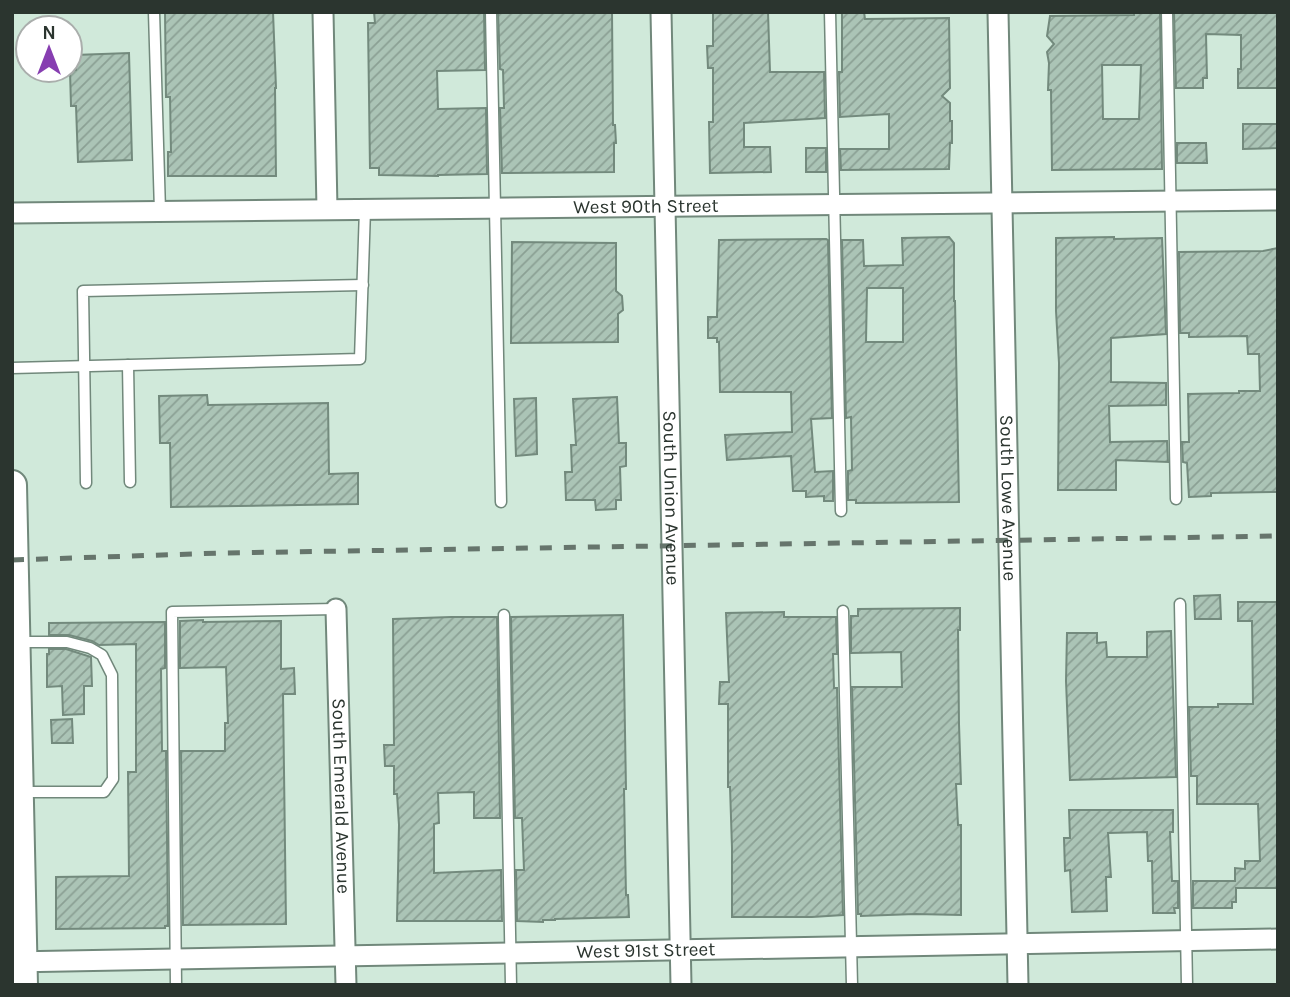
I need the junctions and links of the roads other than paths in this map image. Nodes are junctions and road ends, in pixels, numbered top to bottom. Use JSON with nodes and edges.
{"nodes":[{"id":1,"x":154,"y":12,"type":"edge"},
{"id":2,"x":323,"y":12,"type":"edge"},
{"id":3,"x":491,"y":12,"type":"edge"},
{"id":4,"x":661,"y":12,"type":"edge"},
{"id":5,"x":830,"y":12,"type":"edge"},
{"id":6,"x":998,"y":12,"type":"edge"},
{"id":7,"x":1167,"y":12,"type":"edge"},
{"id":8,"x":1278,"y":200,"type":"edge"},
{"id":9,"x":1170,"y":201,"type":"junction"},
{"id":10,"x":1002,"y":203,"type":"junction"},
{"id":11,"x":834,"y":205,"type":"junction"},
{"id":12,"x":665,"y":206,"type":"junction"},
{"id":13,"x":494,"y":208,"type":"junction"},
{"id":14,"x":327,"y":209,"type":"junction"},
{"id":15,"x":365,"y":209,"type":"junction"},
{"id":16,"x":160,"y":211,"type":"junction"},
{"id":17,"x":12,"y":213,"type":"edge"},
{"id":18,"x":363,"y":285,"type":"junction"},
{"id":19,"x":128,"y":365,"type":"junction"},
{"id":20,"x":85,"y":366,"type":"junction"},
{"id":21,"x":12,"y":368,"type":"edge"},
{"id":22,"x":130,"y":482,"type":"dead end"},
{"id":23,"x":86,"y":483,"type":"dead end"},
{"id":24,"x":12,"y":485,"type":"edge"},
{"id":25,"x":1176,"y":499,"type":"dead end"},
{"id":26,"x":501,"y":502,"type":"dead end"},
{"id":27,"x":841,"y":510,"type":"dead end"},
{"id":28,"x":1180,"y":604,"type":"dead end"},
{"id":29,"x":336,"y":609,"type":"joint"},
{"id":30,"x":843,"y":611,"type":"dead end"},
{"id":31,"x":503,"y":615,"type":"dead end"},
{"id":32,"x":15,"y":642,"type":"junction"},
{"id":33,"x":19,"y":792,"type":"junction"},
{"id":34,"x":1278,"y":939,"type":"edge"},
{"id":35,"x":1186,"y":940,"type":"junction"},
{"id":36,"x":1017,"y":943,"type":"junction"},
{"id":37,"x":852,"y":947,"type":"junction"},
{"id":38,"x":681,"y":950,"type":"junction"},
{"id":39,"x":511,"y":953,"type":"junction"},
{"id":40,"x":345,"y":956,"type":"junction"},
{"id":41,"x":176,"y":959,"type":"junction"},
{"id":42,"x":19,"y":969,"type":"edge"},
{"id":43,"x":176,"y":985,"type":"edge"},
{"id":44,"x":346,"y":985,"type":"edge"},
{"id":45,"x":511,"y":985,"type":"edge"},
{"id":46,"x":681,"y":985,"type":"edge"},
{"id":47,"x":852,"y":985,"type":"edge"},
{"id":48,"x":1018,"y":985,"type":"edge"},
{"id":49,"x":1187,"y":985,"type":"edge"}],
"edges":[{"from":1,"to":16,"type":"lane"},
{"from":2,"to":14,"type":"street"},
{"from":3,"to":13,"type":"lane"},
{"from":4,"to":12,"type":"street","name":"South Union Avenue"},
{"from":5,"to":11,"type":"lane"},
{"from":6,"to":10,"type":"street","name":"South Lowe Avenue"},
{"from":7,"to":9,"type":"lane"},
{"from":8,"to":9,"type":"street","name":"West 90th Street"},
{"from":9,"to":10,"type":"street","name":"West 90th Street"},
{"from":9,"to":25,"type":"lane"},
{"from":10,"to":11,"type":"street","name":"West 90th Street"},
{"from":10,"to":36,"type":"street","name":"South Lowe Avenue"},
{"from":11,"to":12,"type":"street","name":"West 90th Street"},
{"from":11,"to":27,"type":"lane"},
{"from":12,"to":13,"type":"street","name":"West 90th Street"},
{"from":12,"to":38,"type":"street","name":"South Union Avenue"},
{"from":13,"to":15,"type":"street","name":"West 90th Street"},
{"from":13,"to":26,"type":"lane"},
{"from":14,"to":15,"type":"street","name":"West 90th Street"},
{"from":14,"to":16,"type":"street","name":"West 90th Street"},
{"from":15,"to":18,"type":"lane"},
{"from":16,"to":17,"type":"street","name":"West 90th Street"},
{"from":18,"to":19,"type":"lane"},
{"from":18,"to":20,"type":"lane"},
{"from":19,"to":20,"type":"lane"},
{"from":19,"to":22,"type":"lane"},
{"from":20,"to":21,"type":"lane"},
{"from":20,"to":23,"type":"lane"},
{"from":24,"to":32,"type":"main road"},
{"from":28,"to":35,"type":"lane"},
{"from":29,"to":40,"type":"street","name":"South Emerald Avenue"},
{"from":29,"to":41,"type":"lane"},
{"from":30,"to":37,"type":"lane"},
{"from":31,"to":39,"type":"lane"},
{"from":32,"to":33,"type":"main road"},
{"from":32,"to":33,"type":"lane"},
{"from":33,"to":42,"type":"main road"},
{"from":34,"to":35,"type":"street","name":"West 91st Street"},
{"from":35,"to":36,"type":"street","name":"West 91st Street"},
{"from":35,"to":49,"type":"lane"},
{"from":36,"to":37,"type":"street","name":"West 91st Street"},
{"from":36,"to":48,"type":"street","name":"South Lowe Avenue"},
{"from":37,"to":38,"type":"street","name":"West 91st Street"},
{"from":37,"to":47,"type":"lane"},
{"from":38,"to":39,"type":"street","name":"West 91st Street"},
{"from":38,"to":46,"type":"street","name":"South Union Avenue"},
{"from":39,"to":40,"type":"street","name":"West 91st Street"},
{"from":39,"to":45,"type":"lane"},
{"from":40,"to":41,"type":"street","name":"West 91st Street"},
{"from":40,"to":44,"type":"street","name":"South Emerald Avenue"},
{"from":41,"to":42,"type":"street","name":"West 91st Street"},
{"from":41,"to":43,"type":"lane"}]}
